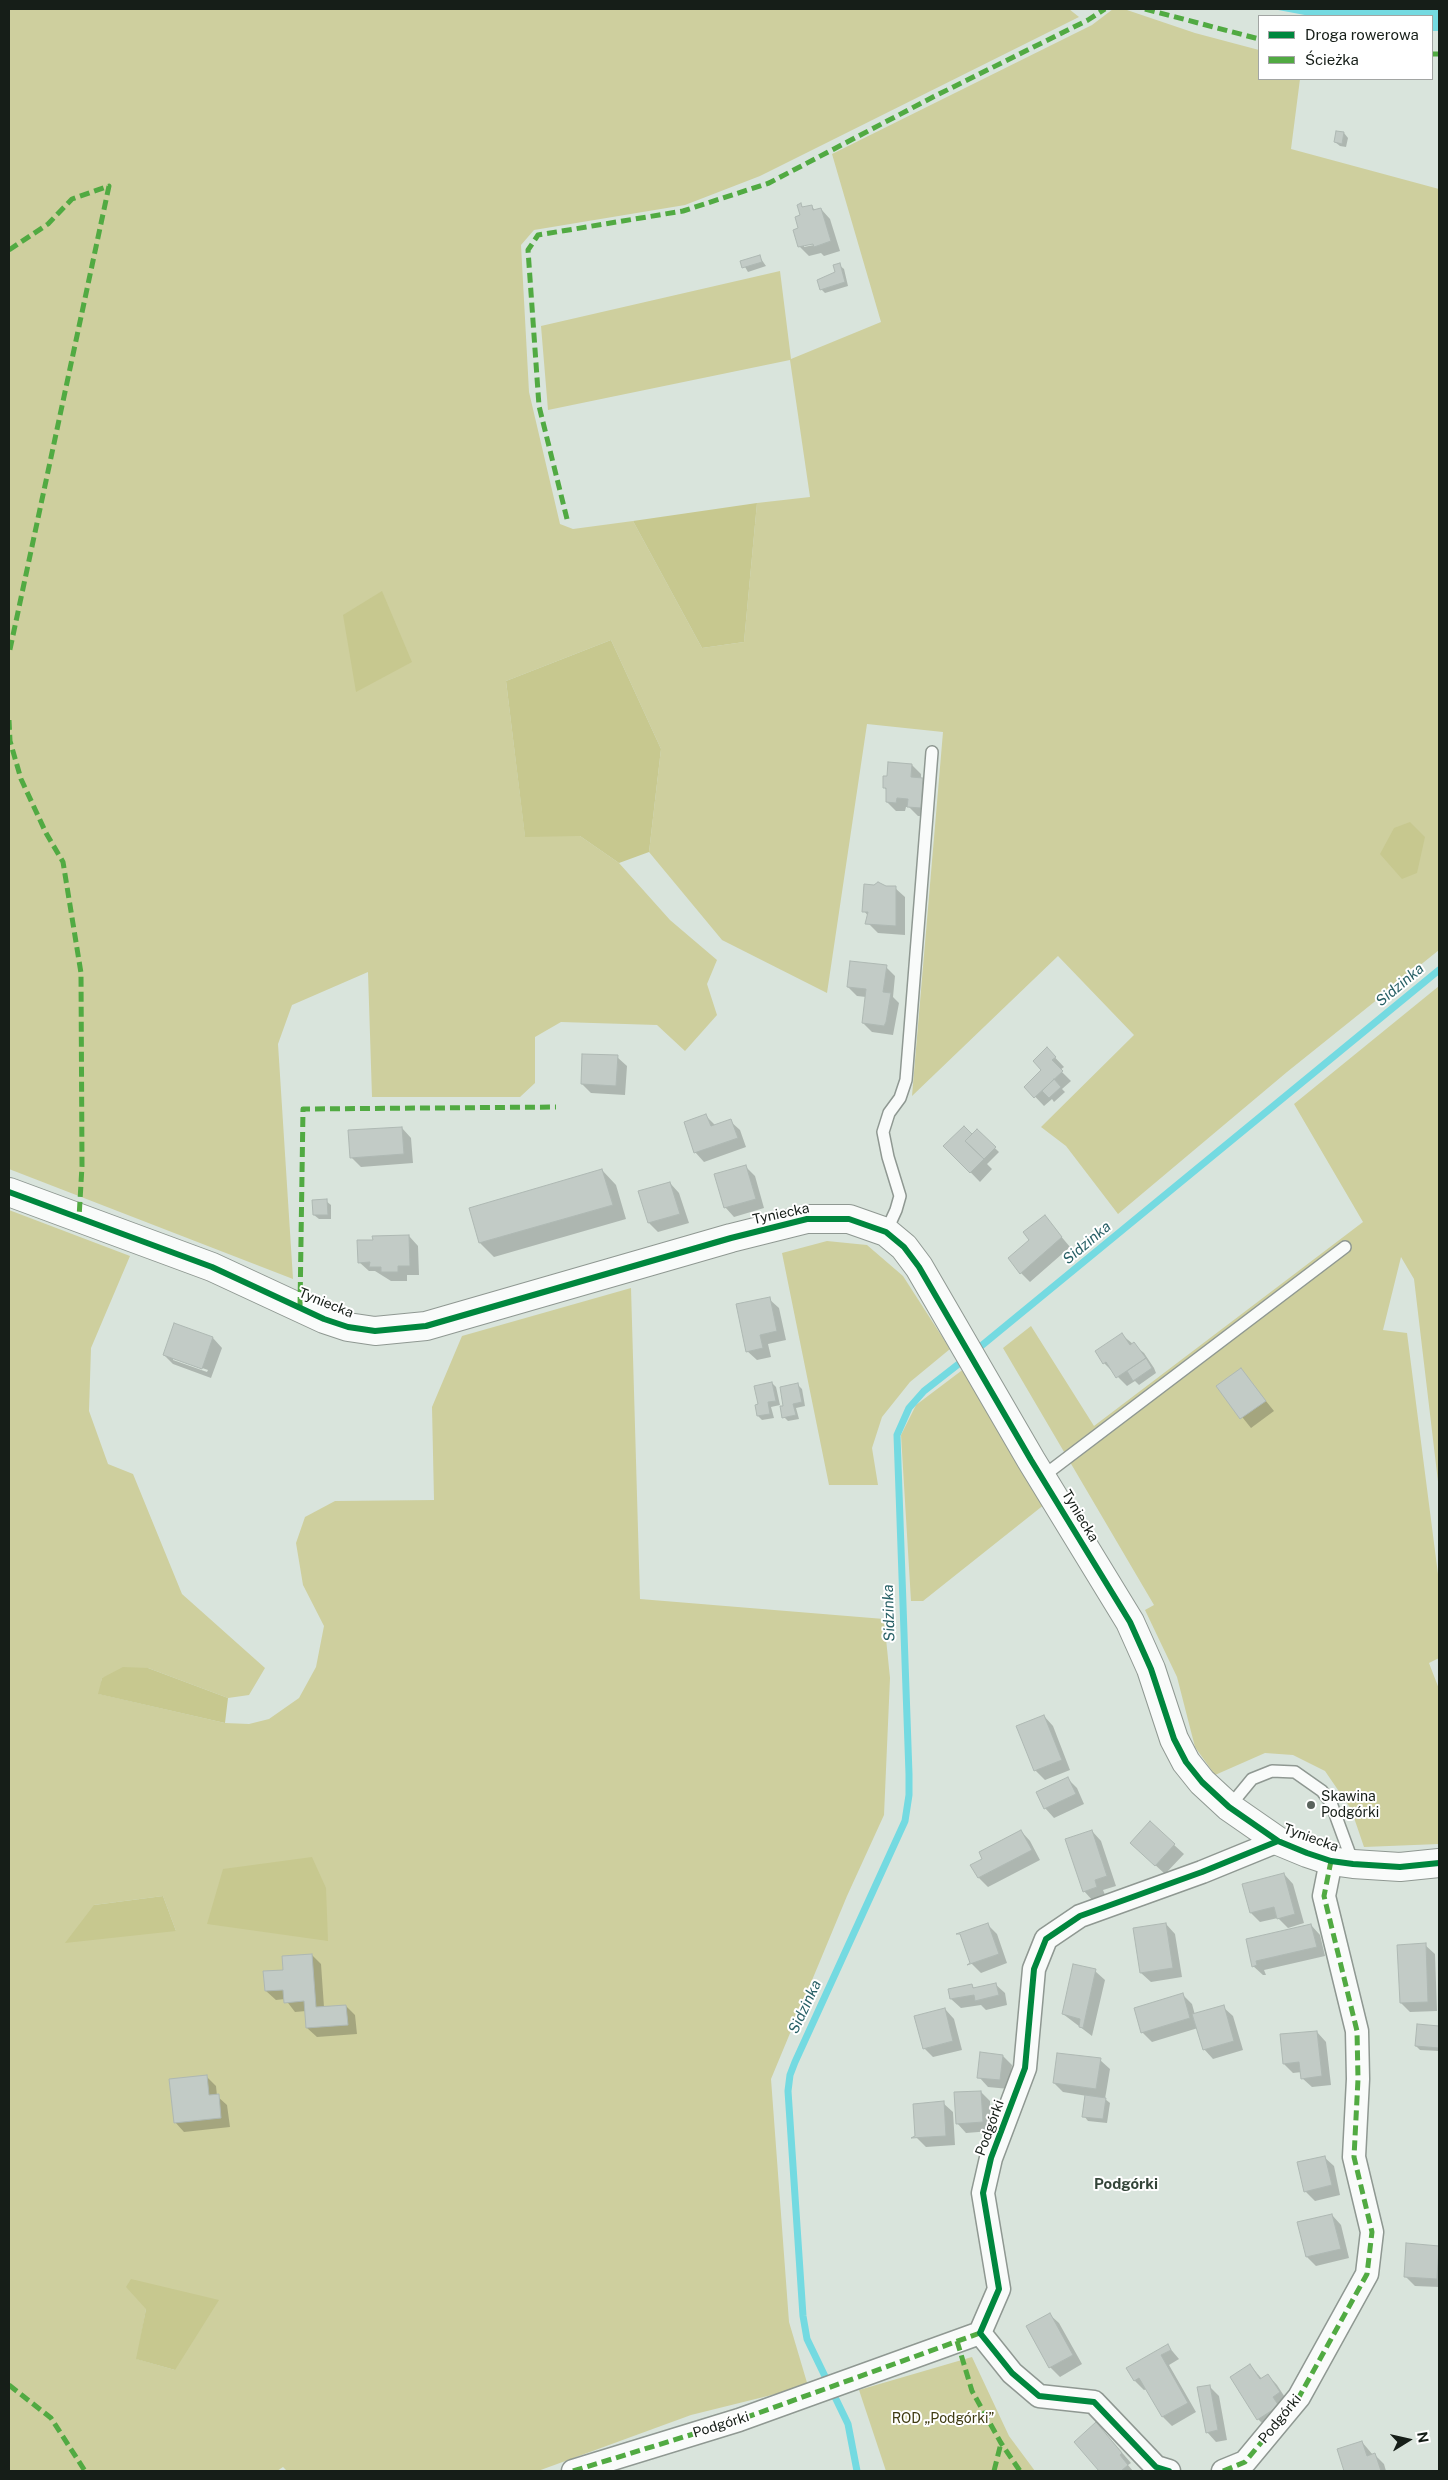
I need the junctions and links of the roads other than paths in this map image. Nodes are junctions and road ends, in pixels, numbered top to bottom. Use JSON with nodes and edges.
{"nodes":[{"id":1,"x":932,"y":752,"type":"dead end"},
{"id":2,"x":9,"y":1192,"type":"edge"},
{"id":3,"x":886,"y":1232,"type":"junction"},
{"id":4,"x":1344,"y":1246,"type":"dead end"},
{"id":5,"x":1042,"y":1477,"type":"junction"},
{"id":6,"x":1229,"y":1807,"type":"junction"},
{"id":7,"x":1278,"y":1841,"type":"junction"},
{"id":8,"x":1342,"y":1862,"type":"junction"},
{"id":9,"x":1439,"y":1862,"type":"edge"},
{"id":10,"x":980,"y":2333,"type":"junction"},
{"id":11,"x":573,"y":2471,"type":"edge"},
{"id":12,"x":1169,"y":2471,"type":"edge"},
{"id":13,"x":1223,"y":2471,"type":"edge"}],
"edges":[{"from":1,"to":3,"type":"lane"},
{"from":2,"to":3,"type":"street","name":"Tyniecka"},
{"from":3,"to":5,"type":"street","name":"Tyniecka"},
{"from":4,"to":5,"type":"lane"},
{"from":5,"to":6,"type":"street","name":"Tyniecka"},
{"from":6,"to":7,"type":"street","name":"Tyniecka"},
{"from":6,"to":8,"type":"lane"},
{"from":7,"to":8,"type":"street","name":"Tyniecka"},
{"from":7,"to":10,"type":"street","name":"Podgórki"},
{"from":8,"to":9,"type":"street","name":"Tyniecka"},
{"from":8,"to":13,"type":"street","name":"Podgórki"},
{"from":10,"to":11,"type":"street","name":"Podgórki"},
{"from":10,"to":12,"type":"street"}]}
